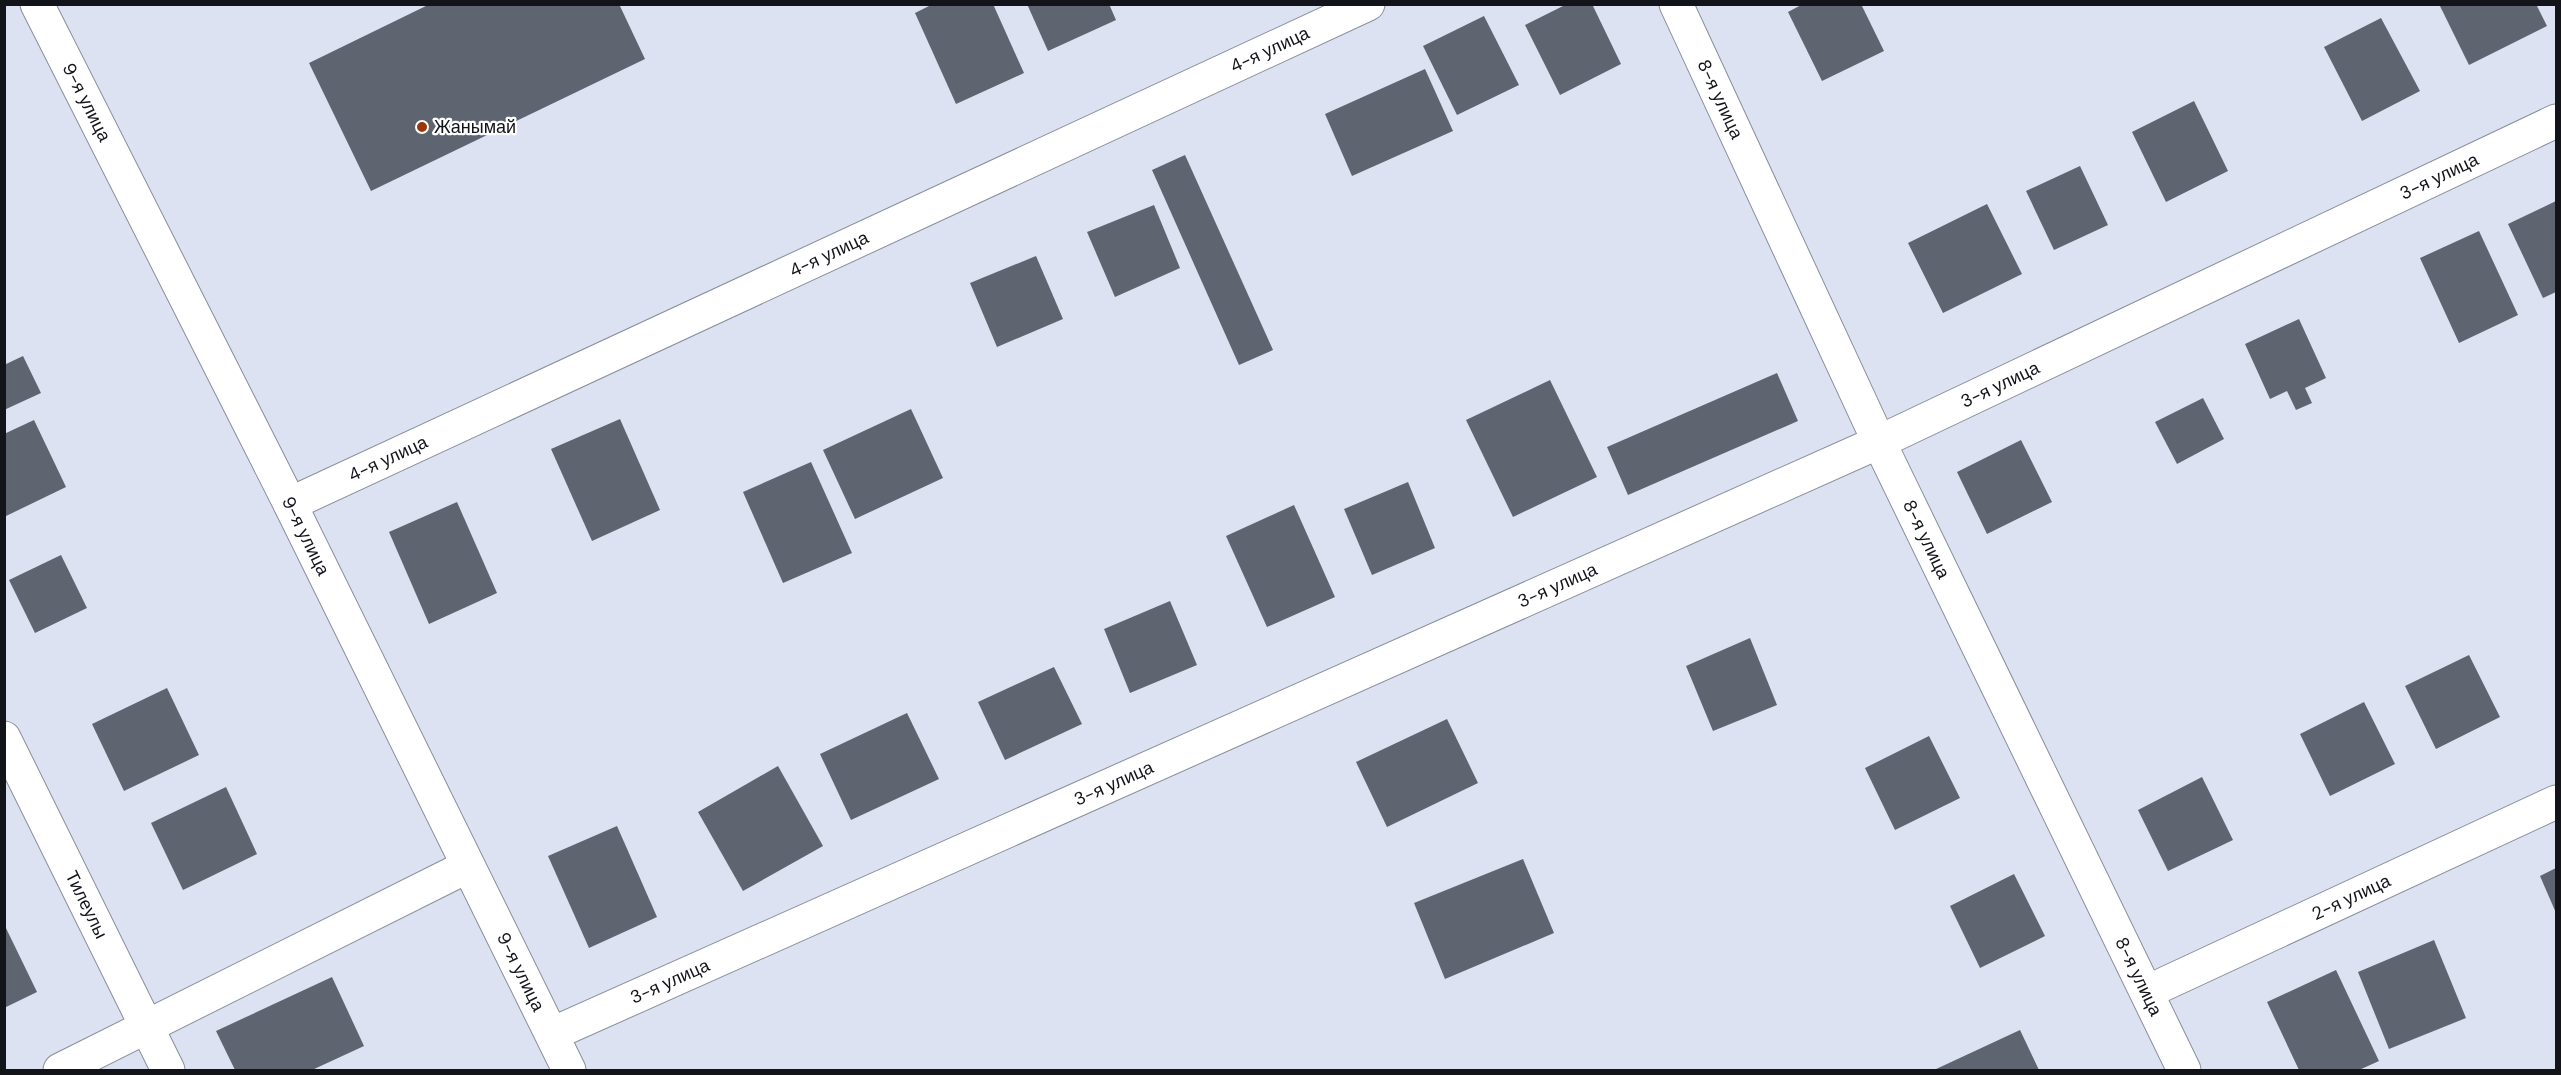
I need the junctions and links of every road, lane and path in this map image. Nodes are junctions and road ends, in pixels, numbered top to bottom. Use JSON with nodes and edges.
{"nodes":[{"id":1,"x":37,"y":4,"type":"edge"},
{"id":2,"x":1368,"y":4,"type":"edge"},
{"id":3,"x":1676,"y":4,"type":"edge"},
{"id":4,"x":2556,"y":121,"type":"edge"},
{"id":5,"x":1879,"y":442,"type":"junction"},
{"id":6,"x":290,"y":504,"type":"junction"},
{"id":7,"x":4,"y":738,"type":"edge"},
{"id":8,"x":2556,"y":802,"type":"edge"},
{"id":9,"x":468,"y":866,"type":"junction"},
{"id":10,"x":2147,"y":992,"type":"junction"},
{"id":11,"x":147,"y":1028,"type":"junction"},
{"id":12,"x":552,"y":1034,"type":"junction"},
{"id":13,"x":60,"y":1071,"type":"edge"},
{"id":14,"x":168,"y":1071,"type":"edge"},
{"id":15,"x":569,"y":1071,"type":"edge"},
{"id":16,"x":2184,"y":1071,"type":"edge"}],
"edges":[{"from":1,"to":6,"type":"street","name":"9-я улица"},
{"from":2,"to":6,"type":"street","name":"4-я улица"},
{"from":3,"to":5,"type":"street","name":"8-я улица"},
{"from":4,"to":5,"type":"street","name":"3-я улица"},
{"from":5,"to":10,"type":"street","name":"8-я улица"},
{"from":5,"to":12,"type":"street","name":"3-я улица"},
{"from":6,"to":9,"type":"street","name":"9-я улица"},
{"from":7,"to":11,"type":"street","name":"Тилеулы"},
{"from":8,"to":10,"type":"street","name":"2-я улица"},
{"from":9,"to":11,"type":"street"},
{"from":9,"to":12,"type":"street","name":"9-я улица"},
{"from":10,"to":16,"type":"street","name":"8-я улица"},
{"from":11,"to":13,"type":"street"},
{"from":11,"to":14,"type":"street","name":"Тилеулы"},
{"from":12,"to":15,"type":"street","name":"9-я улица"}]}
